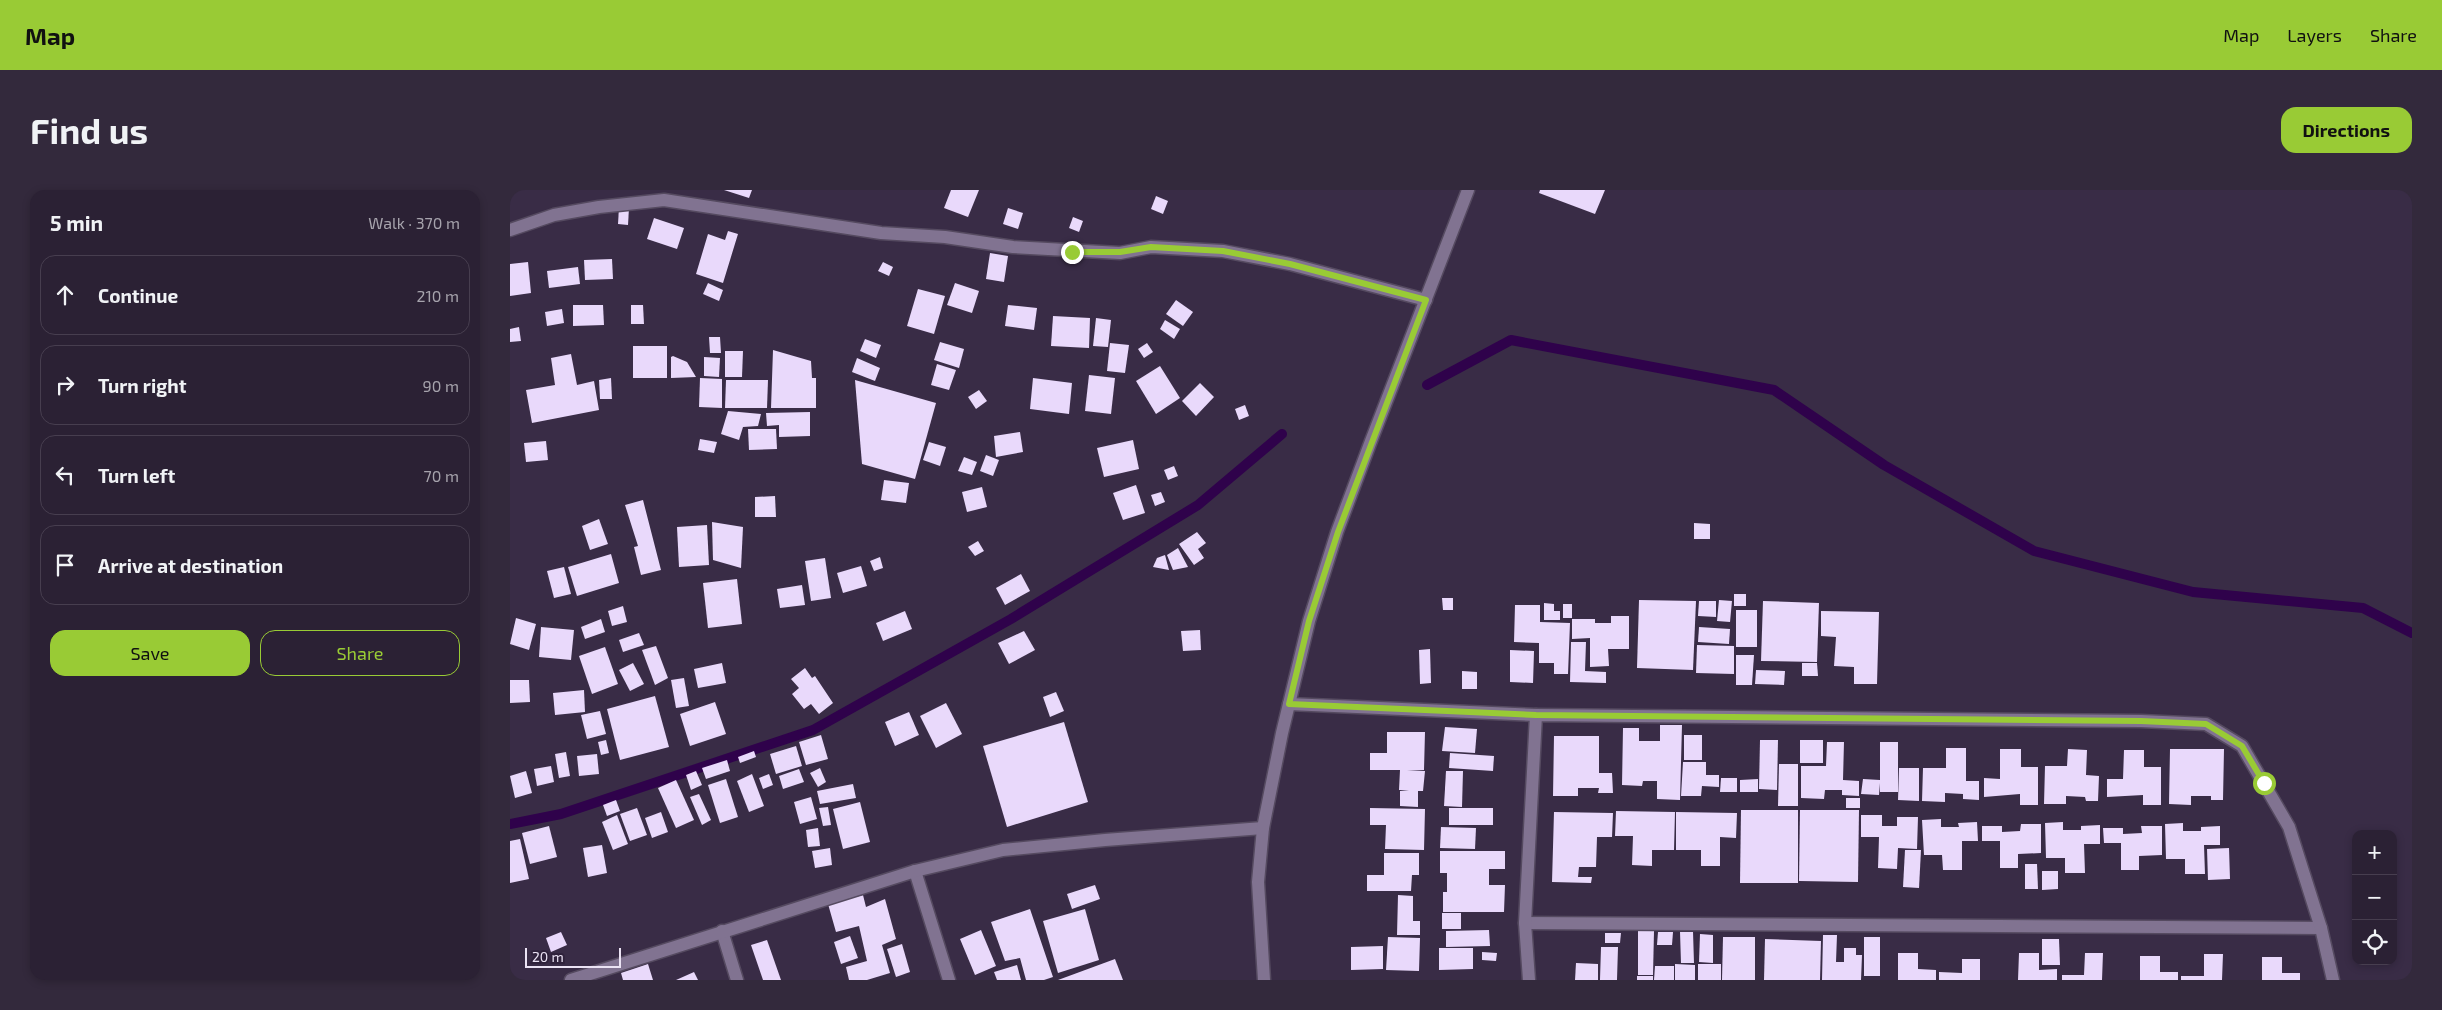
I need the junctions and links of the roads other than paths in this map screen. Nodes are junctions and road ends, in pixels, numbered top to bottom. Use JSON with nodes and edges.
{"nodes":[{"id":1,"x":1468,"y":190,"type":"edge"},
{"id":2,"x":510,"y":230,"type":"edge"},
{"id":3,"x":1426,"y":300,"type":"junction"},
{"id":4,"x":1289,"y":704,"type":"junction"},
{"id":5,"x":1536,"y":715,"type":"junction"},
{"id":6,"x":1263,"y":828,"type":"junction"},
{"id":7,"x":915,"y":870,"type":"junction"},
{"id":8,"x":1525,"y":923,"type":"junction"},
{"id":9,"x":2321,"y":928,"type":"junction"},
{"id":10,"x":722,"y":931,"type":"junction"},
{"id":11,"x":572,"y":980,"type":"edge"},
{"id":12,"x":737,"y":980,"type":"edge"},
{"id":13,"x":949,"y":980,"type":"edge"},
{"id":14,"x":1264,"y":980,"type":"edge"},
{"id":15,"x":1529,"y":980,"type":"edge"},
{"id":16,"x":2334,"y":980,"type":"edge"}],
"edges":[{"from":1,"to":3,"type":"street"},
{"from":2,"to":3,"type":"street"},
{"from":3,"to":4,"type":"street"},
{"from":4,"to":5,"type":"street"},
{"from":4,"to":6,"type":"street"},
{"from":5,"to":8,"type":"street"},
{"from":5,"to":9,"type":"street"},
{"from":6,"to":7,"type":"street"},
{"from":6,"to":14,"type":"street"},
{"from":7,"to":10,"type":"street"},
{"from":7,"to":13,"type":"street"},
{"from":8,"to":9,"type":"street"},
{"from":8,"to":15,"type":"street"},
{"from":9,"to":16,"type":"street"},
{"from":10,"to":11,"type":"street"},
{"from":10,"to":12,"type":"street"}]}
